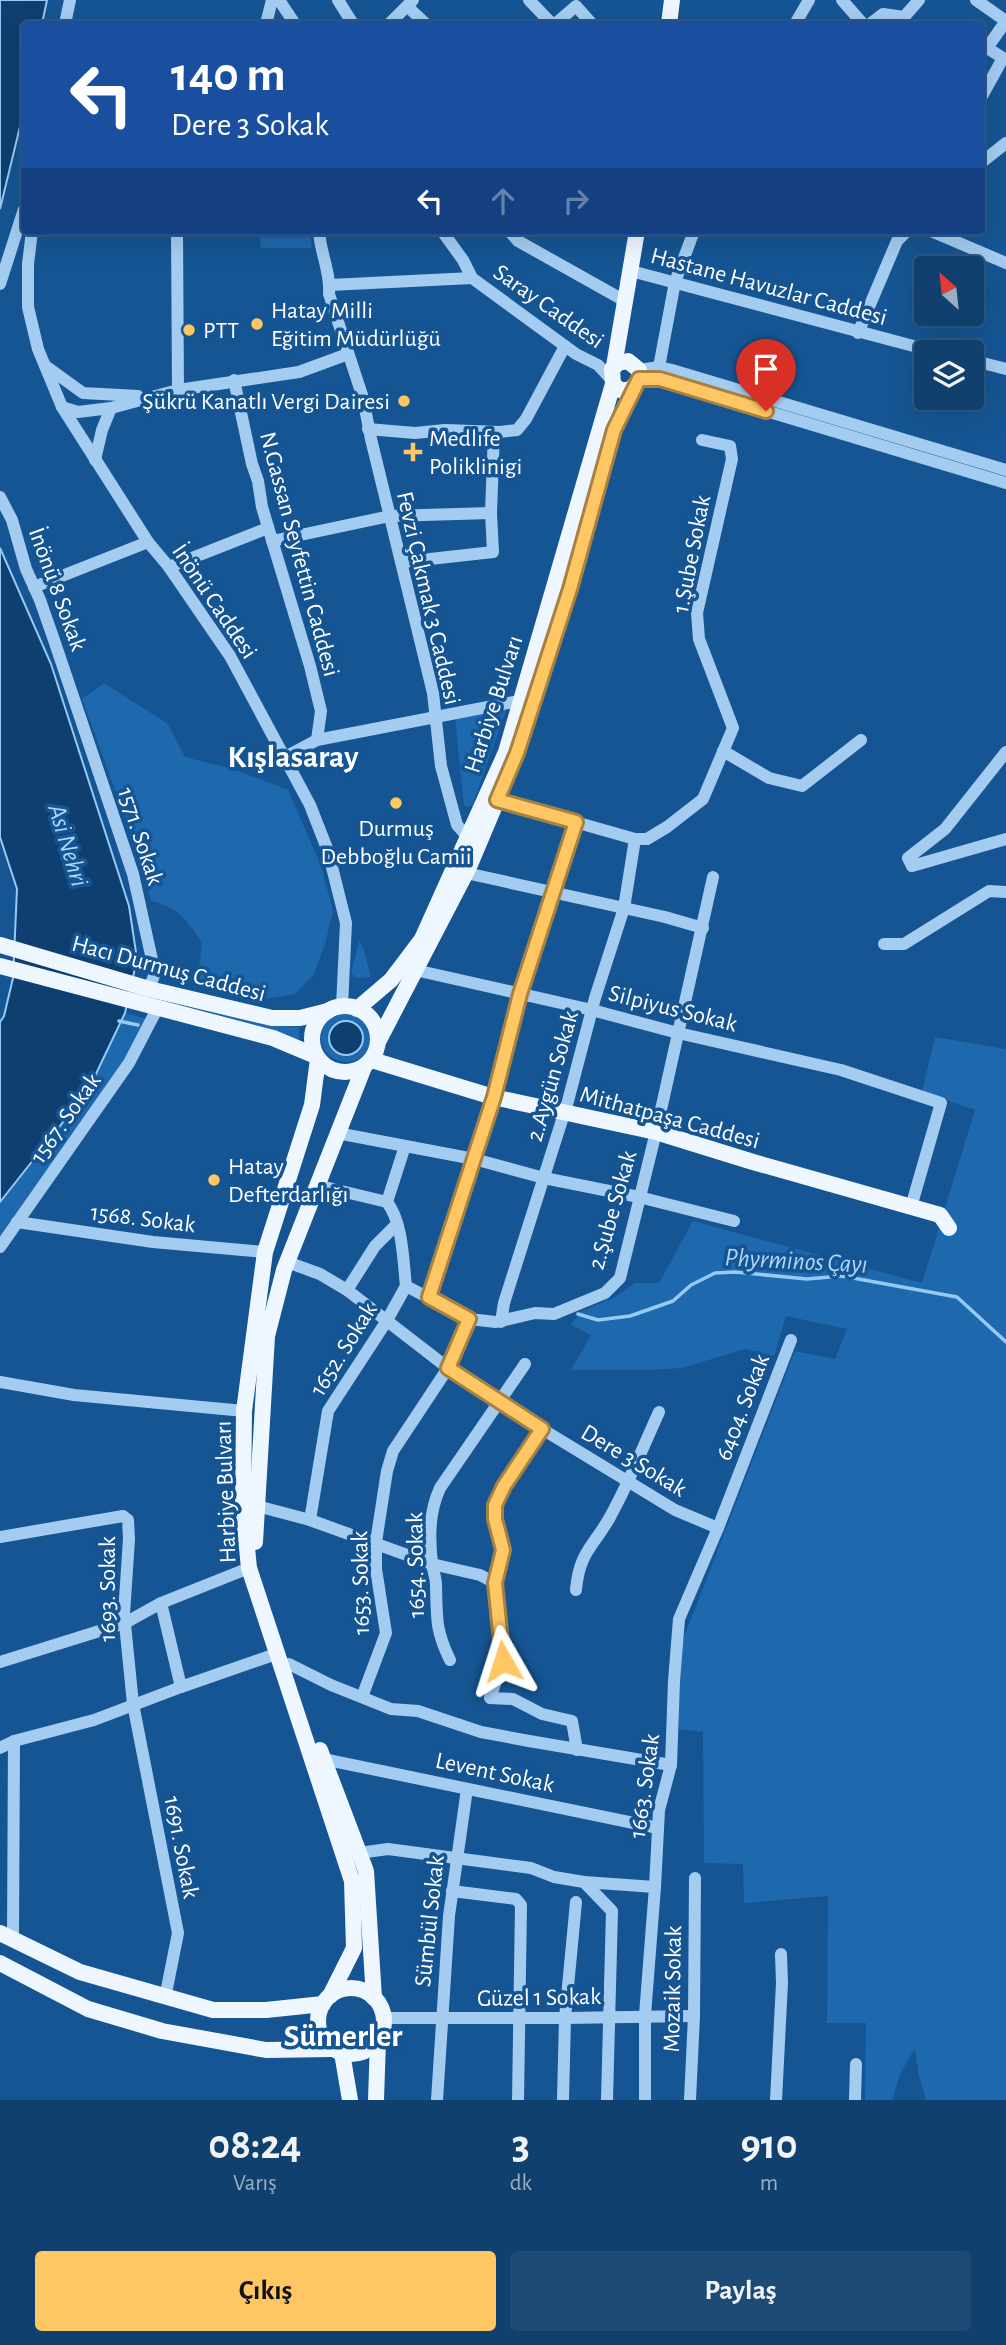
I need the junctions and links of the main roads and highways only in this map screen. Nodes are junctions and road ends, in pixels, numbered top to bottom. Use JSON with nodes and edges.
{"nodes":[{"id":1,"x":672,"y":0,"type":"edge"},
{"id":2,"x":669,"y":21,"type":"edge"},
{"id":3,"x":636,"y":235,"type":"edge"},
{"id":4,"x":613,"y":376,"type":"junction"},
{"id":5,"x":637,"y":379,"type":"junction"},
{"id":6,"x":528,"y":699,"type":"junction"},
{"id":7,"x":474,"y":840,"type":"junction"},
{"id":8,"x":4,"y":947,"type":"edge"},
{"id":9,"x":0,"y":965,"type":"edge"},
{"id":10,"x":342,"y":1008,"type":"junction"},
{"id":11,"x":379,"y":1040,"type":"junction"},
{"id":12,"x":317,"y":1057,"type":"junction"},
{"id":13,"x":368,"y":1063,"type":"junction"},
{"id":14,"x":949,"y":1228,"type":"dead end"},
{"id":15,"x":282,"y":1659,"type":"junction"},
{"id":16,"x":7,"y":1935,"type":"edge"},
{"id":17,"x":0,"y":1963,"type":"edge"},
{"id":18,"x":374,"y":1998,"type":"junction"},
{"id":19,"x":327,"y":2000,"type":"junction"},
{"id":20,"x":377,"y":2041,"type":"junction"},
{"id":21,"x":337,"y":2051,"type":"junction"},
{"id":22,"x":350,"y":2100,"type":"edge"},
{"id":23,"x":376,"y":2100,"type":"edge"}],
"edges":[{"from":1,"to":2,"type":"main road"},
{"from":3,"to":4,"type":"main road","name":"Harbiye Bulvarı"},
{"from":4,"to":5,"type":"main road"},
{"from":4,"to":5,"type":"main road"},
{"from":4,"to":6,"type":"main road","name":"Harbiye Bulvarı"},
{"from":5,"to":6,"type":"main road","name":"Harbiye Bulvarı"},
{"from":6,"to":7,"type":"main road","name":"Harbiye Bulvarı"},
{"from":6,"to":7,"type":"main road","name":"Harbiye Bulvarı"},
{"from":7,"to":10,"type":"main road","name":"Harbiye Bulvarı"},
{"from":7,"to":11,"type":"main road","name":"Harbiye Bulvarı"},
{"from":8,"to":10,"type":"main road","name":"Hacı Durmuş Caddesi"},
{"from":9,"to":12,"type":"main road","name":"Hacı Durmuş Caddesi"},
{"from":10,"to":11,"type":"main road"},
{"from":10,"to":12,"type":"main road","name":"Harbiye Bulvarı"},
{"from":11,"to":13,"type":"main road","name":"Harbiye Bulvarı"},
{"from":12,"to":13,"type":"main road"},
{"from":12,"to":15,"type":"main road","name":"Harbiye Bulvarı"},
{"from":13,"to":14,"type":"main road","name":"Mithatpaşa Caddesi"},
{"from":13,"to":15,"type":"main road","name":"Harbiye Bulvarı"},
{"from":15,"to":18,"type":"main road","name":"Harbiye Bulvarı"},
{"from":15,"to":19,"type":"main road","name":"Harbiye Bulvarı"},
{"from":16,"to":19,"type":"main road"},
{"from":17,"to":21,"type":"main road"},
{"from":18,"to":19,"type":"main road"},
{"from":18,"to":20,"type":"main road","name":"Harbiye Bulvarı"},
{"from":19,"to":21,"type":"main road","name":"Harbiye Bulvarı"},
{"from":20,"to":21,"type":"main road"},
{"from":20,"to":23,"type":"main road"},
{"from":21,"to":22,"type":"main road","name":"Harbiye Bulvarı"}]}
